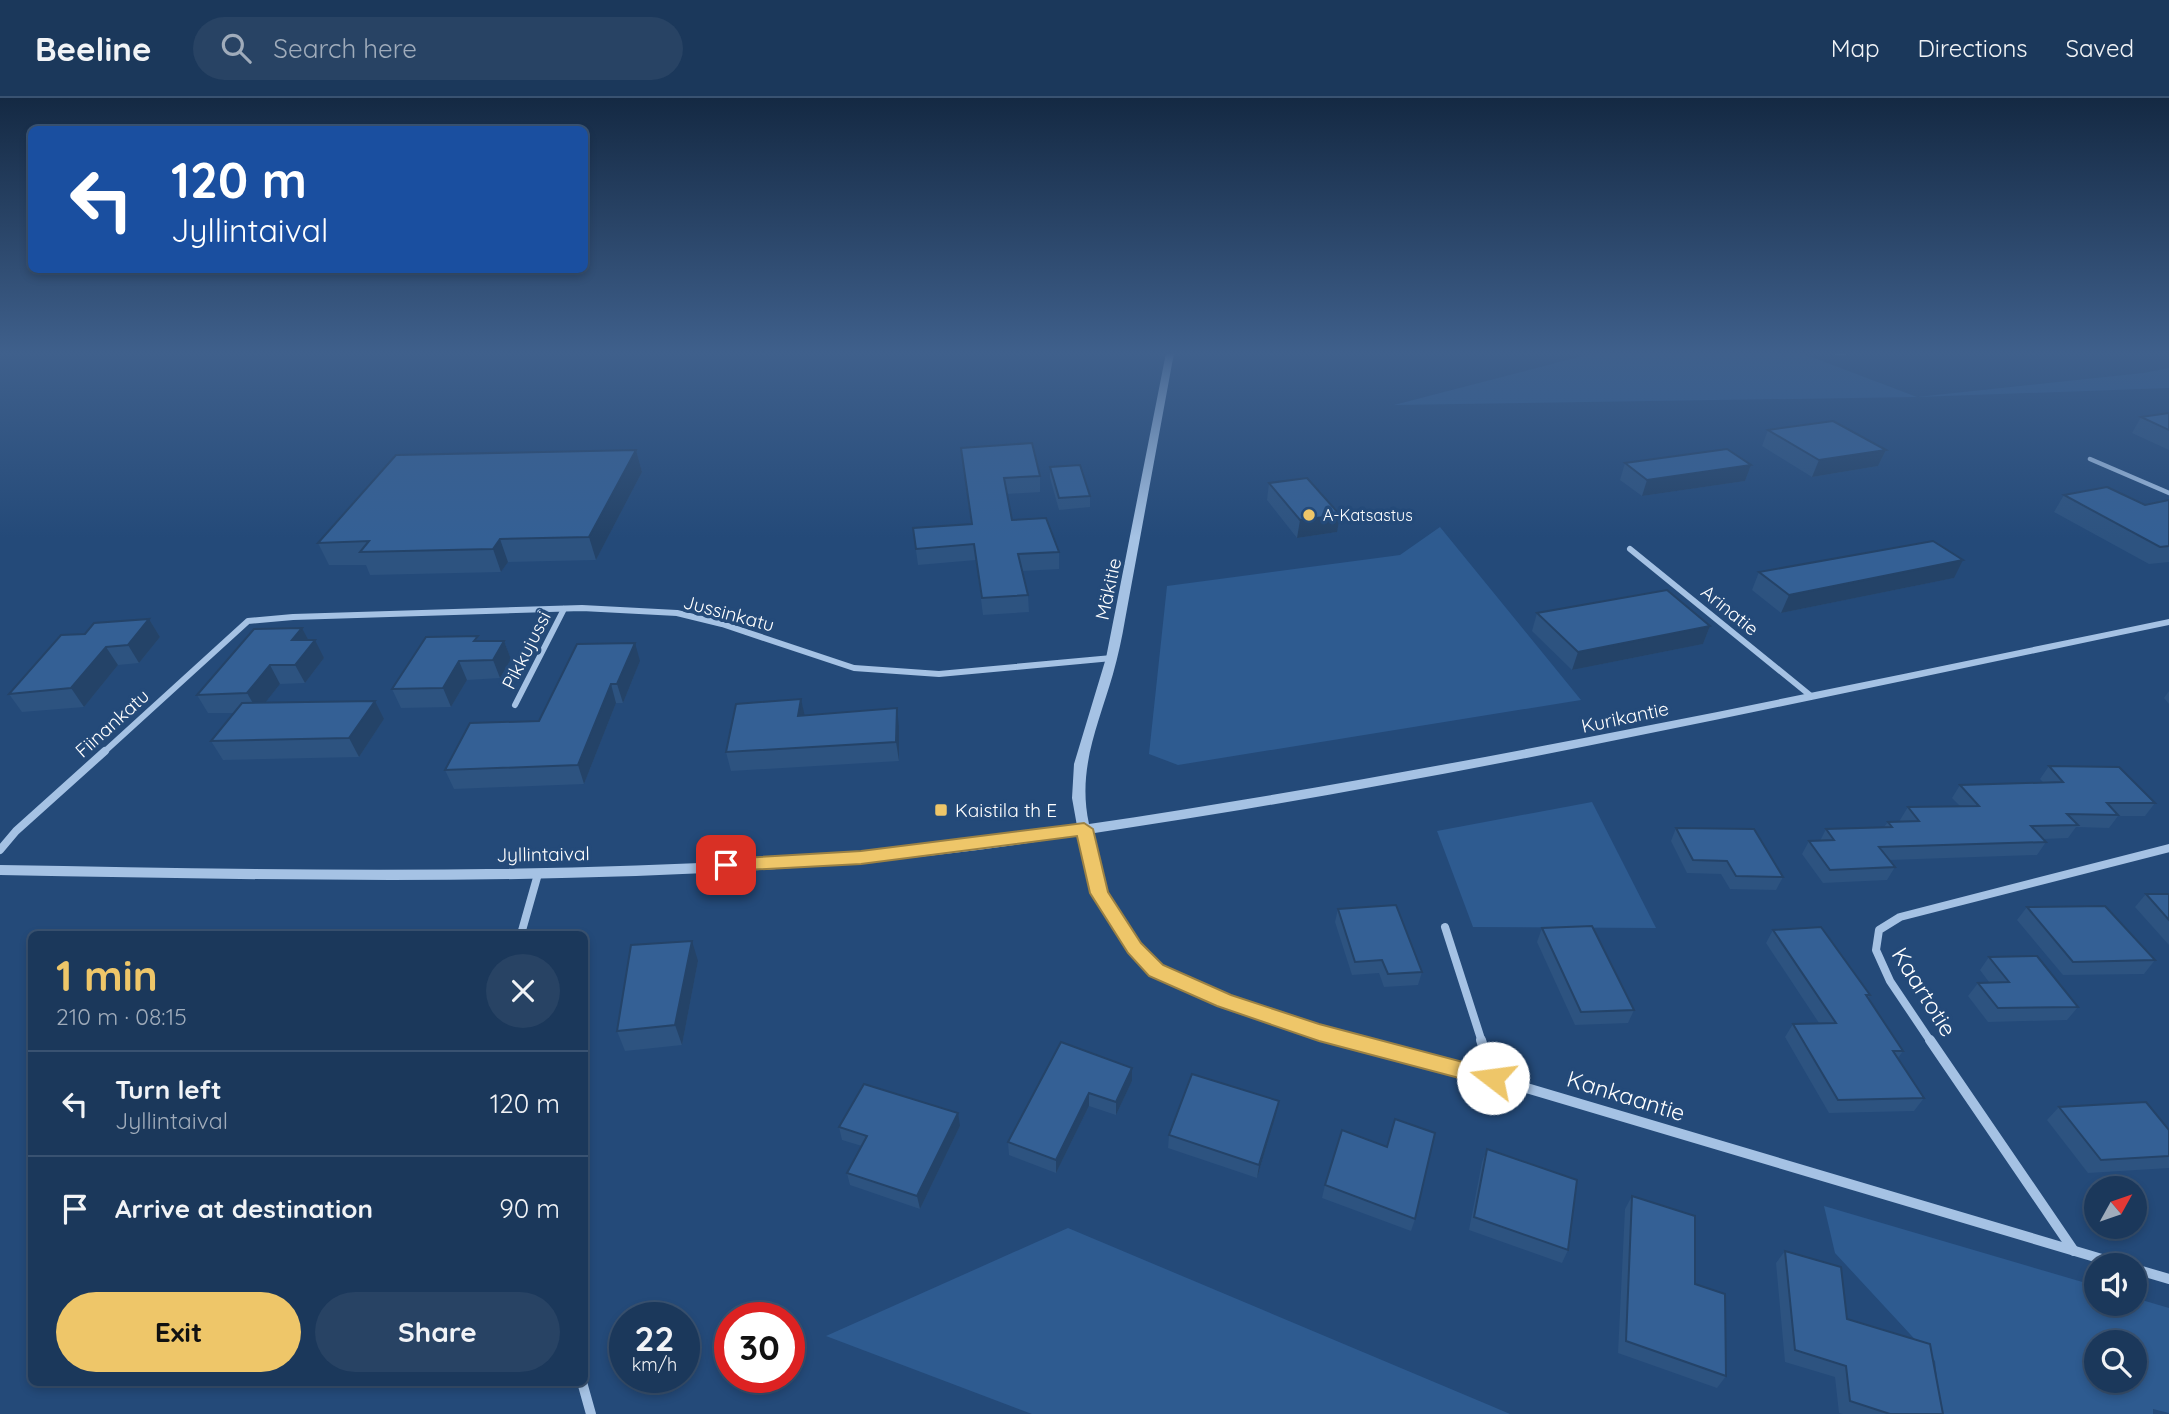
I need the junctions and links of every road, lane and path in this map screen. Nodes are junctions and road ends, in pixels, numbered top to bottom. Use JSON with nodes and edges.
{"nodes":[{"id":1,"x":1156,"y":414,"type":"edge"},
{"id":2,"x":2090,"y":459,"type":"dead end"},
{"id":3,"x":2169,"y":494,"type":"edge"},
{"id":4,"x":1630,"y":549,"type":"dead end"},
{"id":5,"x":564,"y":609,"type":"junction"},
{"id":6,"x":248,"y":621,"type":"joint"},
{"id":7,"x":2169,"y":622,"type":"edge"},
{"id":8,"x":1112,"y":658,"type":"junction"},
{"id":9,"x":1811,"y":696,"type":"junction"},
{"id":10,"x":515,"y":705,"type":"dead end"},
{"id":11,"x":1084,"y":829,"type":"junction"},
{"id":12,"x":2169,"y":848,"type":"edge"},
{"id":13,"x":0,"y":850,"type":"edge"},
{"id":14,"x":0,"y":870,"type":"edge"},
{"id":15,"x":538,"y":874,"type":"junction"},
{"id":16,"x":1445,"y":927,"type":"dead end"},
{"id":17,"x":522,"y":931,"type":"edge"},
{"id":18,"x":1493,"y":1078,"type":"junction"},
{"id":19,"x":2074,"y":1251,"type":"junction"},
{"id":20,"x":2084,"y":1254,"type":"edge"},
{"id":21,"x":2147,"y":1273,"type":"edge"},
{"id":22,"x":2169,"y":1279,"type":"edge"},
{"id":23,"x":583,"y":1386,"type":"edge"},
{"id":24,"x":591,"y":1414,"type":"edge"}],
"edges":[{"from":1,"to":8,"type":"street","name":"Mäkitie"},
{"from":2,"to":3,"type":"street"},
{"from":4,"to":9,"type":"street","name":"Arinatie"},
{"from":5,"to":6,"type":"street","name":"Jussinkatu"},
{"from":5,"to":8,"type":"street","name":"Jussinkatu"},
{"from":5,"to":10,"type":"street","name":"Pikkujussi"},
{"from":6,"to":13,"type":"street","name":"Fiinankatu"},
{"from":7,"to":9,"type":"street","name":"Kurikantie"},
{"from":8,"to":11,"type":"street","name":"Mäkitie"},
{"from":9,"to":11,"type":"street","name":"Kurikantie"},
{"from":11,"to":15,"type":"street","name":"Jyllintaival"},
{"from":11,"to":18,"type":"street","name":"Kankaantie"},
{"from":12,"to":19,"type":"street","name":"Kaartotie"},
{"from":14,"to":15,"type":"street","name":"Jyllintaival"},
{"from":15,"to":17,"type":"street"},
{"from":16,"to":18,"type":"street"},
{"from":18,"to":19,"type":"street","name":"Kankaantie"},
{"from":19,"to":20,"type":"street","name":"Kankaantie"},
{"from":21,"to":22,"type":"street"},
{"from":23,"to":24,"type":"street"}]}
